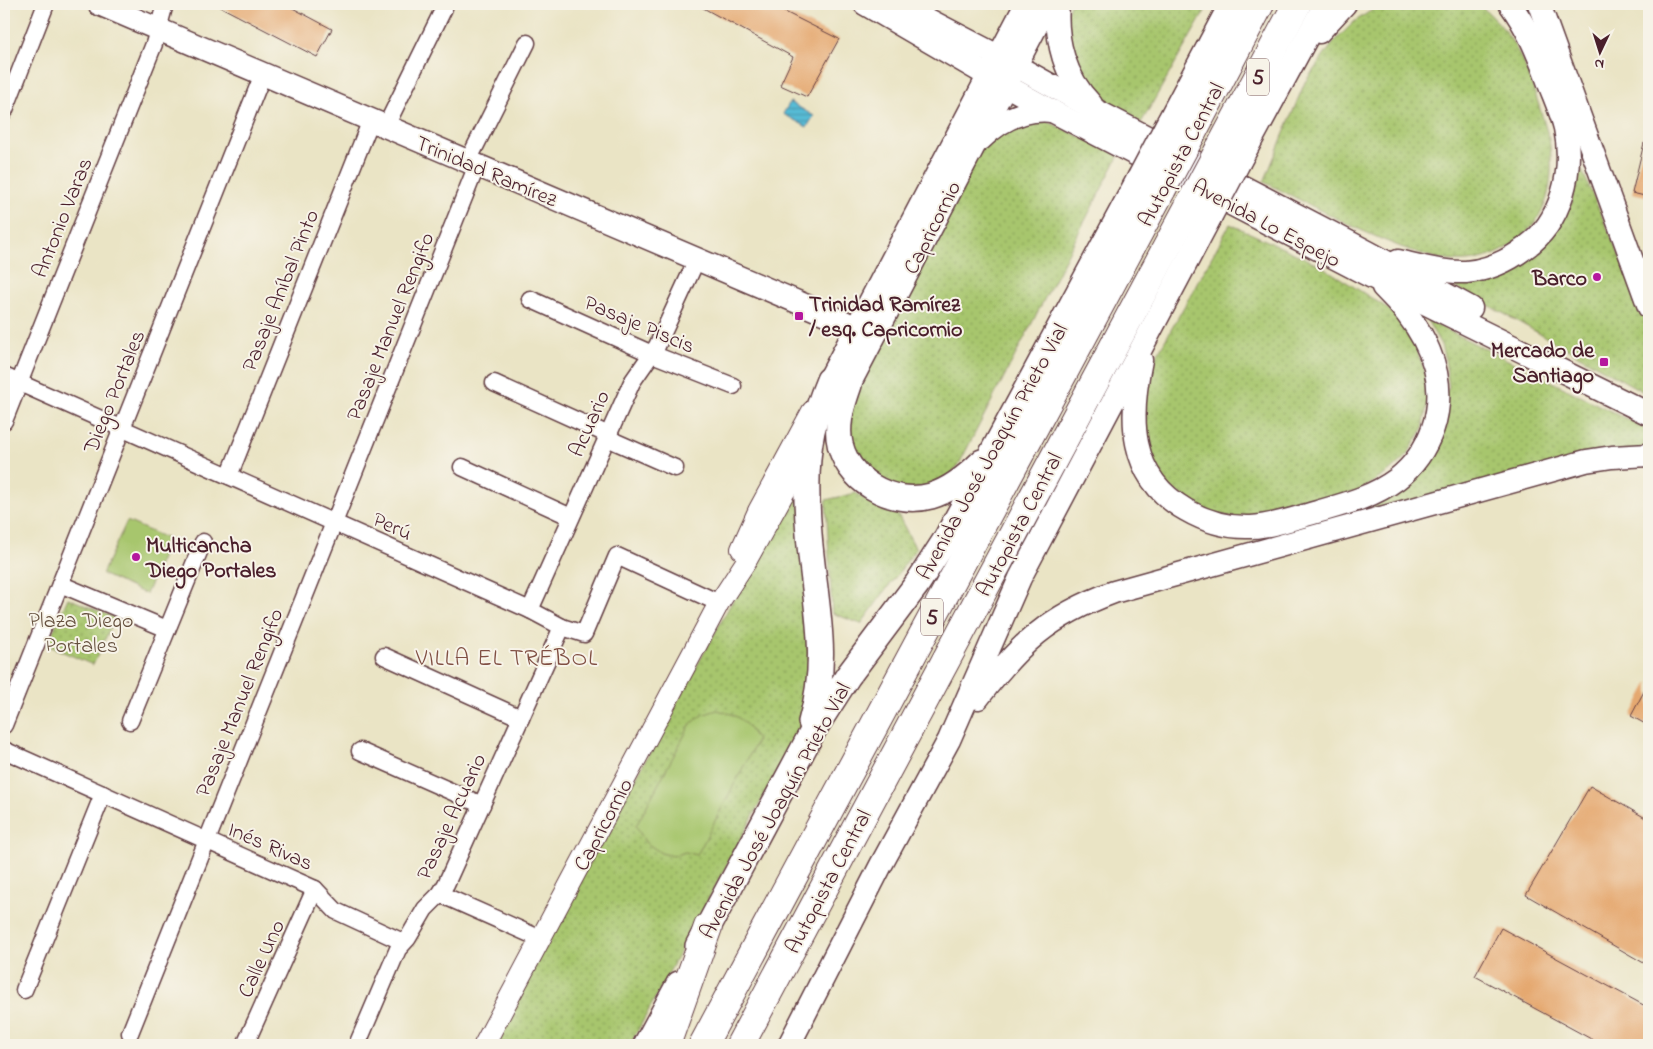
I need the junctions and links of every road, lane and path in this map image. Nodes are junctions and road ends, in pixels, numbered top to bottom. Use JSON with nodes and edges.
{"nodes":[{"id":1,"x":46,"y":4,"type":"edge"},
{"id":2,"x":99,"y":4,"type":"edge"},
{"id":3,"x":165,"y":4,"type":"edge"},
{"id":4,"x":865,"y":4,"type":"edge"},
{"id":5,"x":898,"y":4,"type":"edge"},
{"id":6,"x":1026,"y":4,"type":"edge"},
{"id":7,"x":1048,"y":4,"type":"edge"},
{"id":8,"x":1058,"y":4,"type":"edge"},
{"id":9,"x":1232,"y":4,"type":"edge"},
{"id":10,"x":1260,"y":4,"type":"edge"},
{"id":11,"x":1298,"y":4,"type":"edge"},
{"id":12,"x":1325,"y":4,"type":"edge"},
{"id":13,"x":1344,"y":4,"type":"edge"},
{"id":14,"x":1510,"y":4,"type":"edge"},
{"id":15,"x":1539,"y":4,"type":"edge"},
{"id":16,"x":444,"y":8,"type":"dead end"},
{"id":17,"x":158,"y":29,"type":"junction"},
{"id":18,"x":527,"y":42,"type":"dead end"},
{"id":19,"x":1292,"y":66,"type":"junction"},
{"id":20,"x":1001,"y":70,"type":"junction"},
{"id":21,"x":263,"y":74,"type":"junction"},
{"id":22,"x":1052,"y":111,"type":"junction"},
{"id":23,"x":4,"y":112,"type":"edge"},
{"id":24,"x":1099,"y":112,"type":"junction"},
{"id":25,"x":379,"y":123,"type":"junction"},
{"id":26,"x":1180,"y":129,"type":"junction"},
{"id":27,"x":972,"y":148,"type":"junction"},
{"id":28,"x":1229,"y":156,"type":"junction"},
{"id":29,"x":472,"y":163,"type":"junction"},
{"id":30,"x":1151,"y":184,"type":"junction"},
{"id":31,"x":1200,"y":210,"type":"junction"},
{"id":32,"x":697,"y":259,"type":"junction"},
{"id":33,"x":1367,"y":263,"type":"junction"},
{"id":34,"x":530,"y":299,"type":"dead end"},
{"id":35,"x":1649,"y":307,"type":"edge"},
{"id":36,"x":866,"y":329,"type":"junction"},
{"id":37,"x":1147,"y":337,"type":"junction"},
{"id":38,"x":652,"y":354,"type":"junction"},
{"id":39,"x":4,"y":376,"type":"edge"},
{"id":40,"x":19,"y":383,"type":"junction"},
{"id":41,"x":494,"y":383,"type":"dead end"},
{"id":42,"x":839,"y":383,"type":"junction"},
{"id":43,"x":733,"y":386,"type":"dead end"},
{"id":44,"x":1649,"y":401,"type":"edge"},
{"id":45,"x":1649,"y":414,"type":"edge"},
{"id":46,"x":4,"y":422,"type":"edge"},
{"id":47,"x":122,"y":429,"type":"junction"},
{"id":48,"x":607,"y":436,"type":"junction"},
{"id":49,"x":996,"y":445,"type":"junction"},
{"id":50,"x":809,"y":449,"type":"junction"},
{"id":51,"x":1649,"y":455,"type":"edge"},
{"id":52,"x":462,"y":467,"type":"dead end"},
{"id":53,"x":675,"y":468,"type":"dead end"},
{"id":54,"x":229,"y":476,"type":"junction"},
{"id":55,"x":571,"y":517,"type":"junction"},
{"id":56,"x":334,"y":523,"type":"junction"},
{"id":57,"x":203,"y":542,"type":"dead end"},
{"id":58,"x":60,"y":584,"type":"junction"},
{"id":59,"x":719,"y":603,"type":"junction"},
{"id":60,"x":530,"y":610,"type":"junction"},
{"id":61,"x":562,"y":627,"type":"junction"},
{"id":62,"x":167,"y":630,"type":"junction"},
{"id":63,"x":384,"y":656,"type":"dead end"},
{"id":64,"x":521,"y":718,"type":"junction"},
{"id":65,"x":130,"y":721,"type":"dead end"},
{"id":66,"x":4,"y":725,"type":"edge"},
{"id":67,"x":949,"y":740,"type":"junction"},
{"id":68,"x":4,"y":750,"type":"edge"},
{"id":69,"x":360,"y":751,"type":"dead end"},
{"id":70,"x":800,"y":755,"type":"junction"},
{"id":71,"x":103,"y":794,"type":"junction"},
{"id":72,"x":482,"y":805,"type":"junction"},
{"id":73,"x":207,"y":841,"type":"junction"},
{"id":74,"x":315,"y":889,"type":"junction"},
{"id":75,"x":440,"y":894,"type":"junction"},
{"id":76,"x":708,"y":927,"type":"junction"},
{"id":77,"x":541,"y":939,"type":"junction"},
{"id":78,"x":403,"y":942,"type":"junction"},
{"id":79,"x":24,"y":990,"type":"dead end"},
{"id":80,"x":130,"y":1033,"type":"dead end"},
{"id":81,"x":245,"y":1045,"type":"edge"},
{"id":82,"x":357,"y":1045,"type":"edge"},
{"id":83,"x":484,"y":1045,"type":"edge"},
{"id":84,"x":646,"y":1045,"type":"edge"},
{"id":85,"x":666,"y":1045,"type":"edge"},
{"id":86,"x":703,"y":1045,"type":"edge"},
{"id":87,"x":740,"y":1045,"type":"edge"},
{"id":88,"x":789,"y":1045,"type":"edge"}],
"edges":[{"from":1,"to":23,"type":"street"},
{"from":2,"to":17,"type":"main road","name":"Trinidad Ramírez"},
{"from":3,"to":17,"type":"street","name":"Antonio Varas"},
{"from":4,"to":20,"type":"main road","name":"Avenida Lo Espejo"},
{"from":5,"to":20,"type":"main road","name":"Avenida Lo Espejo"},
{"from":6,"to":20,"type":"main road","name":"Capricornio"},
{"from":7,"to":20,"type":"main road","name":"Capricornio"},
{"from":8,"to":24,"type":"main road"},
{"from":9,"to":26,"type":"main road"},
{"from":10,"to":26,"type":"highway","name":"Autopista Central","number":"5"},
{"from":11,"to":28,"type":"highway","name":"Autopista Central","number":"5"},
{"from":12,"to":19,"type":"main road"},
{"from":13,"to":19,"type":"main road"},
{"from":14,"to":33,"type":"main road"},
{"from":15,"to":35,"type":"main road"},
{"from":16,"to":25,"type":"street","name":"Pasaje Aníbal Pinto"},
{"from":17,"to":21,"type":"main road","name":"Trinidad Ramírez"},
{"from":17,"to":40,"type":"street","name":"Antonio Varas"},
{"from":18,"to":29,"type":"street","name":"Pasaje Manuel Rengifo"},
{"from":19,"to":28,"type":"main road"},
{"from":20,"to":22,"type":"main road","name":"Avenida Lo Espejo"},
{"from":20,"to":24,"type":"main road","name":"Avenida Lo Espejo"},
{"from":20,"to":27,"type":"main road","name":"Capricornio"},
{"from":20,"to":36,"type":"main road","name":"Capricornio"},
{"from":21,"to":25,"type":"main road","name":"Trinidad Ramírez"},
{"from":21,"to":47,"type":"street","name":"Diego Portales"},
{"from":22,"to":27,"type":"main road"},
{"from":22,"to":33,"type":"main road","name":"Avenida Lo Espejo"},
{"from":24,"to":33,"type":"main road","name":"Avenida Lo Espejo"},
{"from":25,"to":29,"type":"main road","name":"Trinidad Ramírez"},
{"from":25,"to":54,"type":"street","name":"Pasaje Aníbal Pinto"},
{"from":26,"to":30,"type":"highway","name":"Autopista Central","number":"5","bridge":true},
{"from":27,"to":36,"type":"main road","name":"Capricornio"},
{"from":28,"to":31,"type":"highway","name":"Autopista Central","number":"5","bridge":true},
{"from":29,"to":32,"type":"main road","name":"Trinidad Ramírez"},
{"from":29,"to":56,"type":"street","name":"Pasaje Manuel Rengifo"},
{"from":30,"to":49,"type":"main road","name":"Avenida José Joaquín Prieto Vial"},
{"from":30,"to":86,"type":"highway","name":"Autopista Central","number":"5"},
{"from":31,"to":37,"type":"main road"},
{"from":31,"to":87,"type":"highway","name":"Autopista Central","number":"5"},
{"from":32,"to":36,"type":"main road","name":"Trinidad Ramírez"},
{"from":32,"to":38,"type":"street","name":"Acuario"},
{"from":33,"to":37,"type":"main road"},
{"from":33,"to":44,"type":"main road","name":"Avenida Lo Espejo"},
{"from":33,"to":45,"type":"main road","name":"Avenida Lo Espejo"},
{"from":34,"to":38,"type":"street","name":"Pasaje Piscis"},
{"from":36,"to":42,"type":"main road","name":"Capricornio"},
{"from":37,"to":67,"type":"main road"},
{"from":38,"to":43,"type":"street","name":"Pasaje Piscis"},
{"from":38,"to":48,"type":"street","name":"Acuario"},
{"from":39,"to":40,"type":"street","name":"Perú"},
{"from":40,"to":46,"type":"street","name":"Antonio Varas"},
{"from":40,"to":47,"type":"street","name":"Perú"},
{"from":41,"to":48,"type":"street"},
{"from":42,"to":49,"type":"main road"},
{"from":42,"to":50,"type":"main road"},
{"from":42,"to":59,"type":"street","name":"Capricornio"},
{"from":47,"to":54,"type":"street","name":"Perú"},
{"from":47,"to":58,"type":"street","name":"Diego Portales"},
{"from":48,"to":53,"type":"street"},
{"from":48,"to":55,"type":"street","name":"Acuario"},
{"from":49,"to":70,"type":"main road","name":"Avenida José Joaquín Prieto Vial"},
{"from":50,"to":59,"type":"street","name":"Capricornio"},
{"from":50,"to":70,"type":"main road"},
{"from":51,"to":67,"type":"main road"},
{"from":52,"to":55,"type":"street"},
{"from":54,"to":56,"type":"street","name":"Perú"},
{"from":55,"to":60,"type":"street","name":"Acuario"},
{"from":56,"to":60,"type":"street","name":"Perú"},
{"from":56,"to":73,"type":"street","name":"Pasaje Manuel Rengifo"},
{"from":57,"to":62,"type":"street"},
{"from":58,"to":62,"type":"street"},
{"from":58,"to":66,"type":"street","name":"Diego Portales"},
{"from":59,"to":61,"type":"street","name":"Perú"},
{"from":59,"to":77,"type":"street","name":"Capricornio"},
{"from":60,"to":61,"type":"street","name":"Perú"},
{"from":61,"to":64,"type":"street","name":"Pasaje Acuario"},
{"from":62,"to":65,"type":"street"},
{"from":63,"to":64,"type":"street"},
{"from":64,"to":72,"type":"street","name":"Pasaje Acuario"},
{"from":67,"to":88,"type":"main road"},
{"from":68,"to":71,"type":"street","name":"Inés Rivas"},
{"from":69,"to":72,"type":"street"},
{"from":70,"to":76,"type":"main road","name":"Avenida José Joaquín Prieto Vial"},
{"from":71,"to":73,"type":"street","name":"Inés Rivas"},
{"from":71,"to":79,"type":"street"},
{"from":72,"to":75,"type":"street","name":"Pasaje Acuario"},
{"from":73,"to":74,"type":"street","name":"Inés Rivas"},
{"from":73,"to":80,"type":"street","name":"Pasaje Manuel Rengifo"},
{"from":74,"to":78,"type":"street","name":"Inés Rivas"},
{"from":74,"to":81,"type":"street","name":"Calle Uno"},
{"from":75,"to":77,"type":"street"},
{"from":75,"to":78,"type":"street","name":"Pasaje Acuario"},
{"from":76,"to":84,"type":"main road","name":"Avenida José Joaquín Prieto Vial"},
{"from":76,"to":85,"type":"highway"},
{"from":77,"to":83,"type":"street","name":"Capricornio"},
{"from":78,"to":82,"type":"street","name":"Pasaje Acuario"}]}
